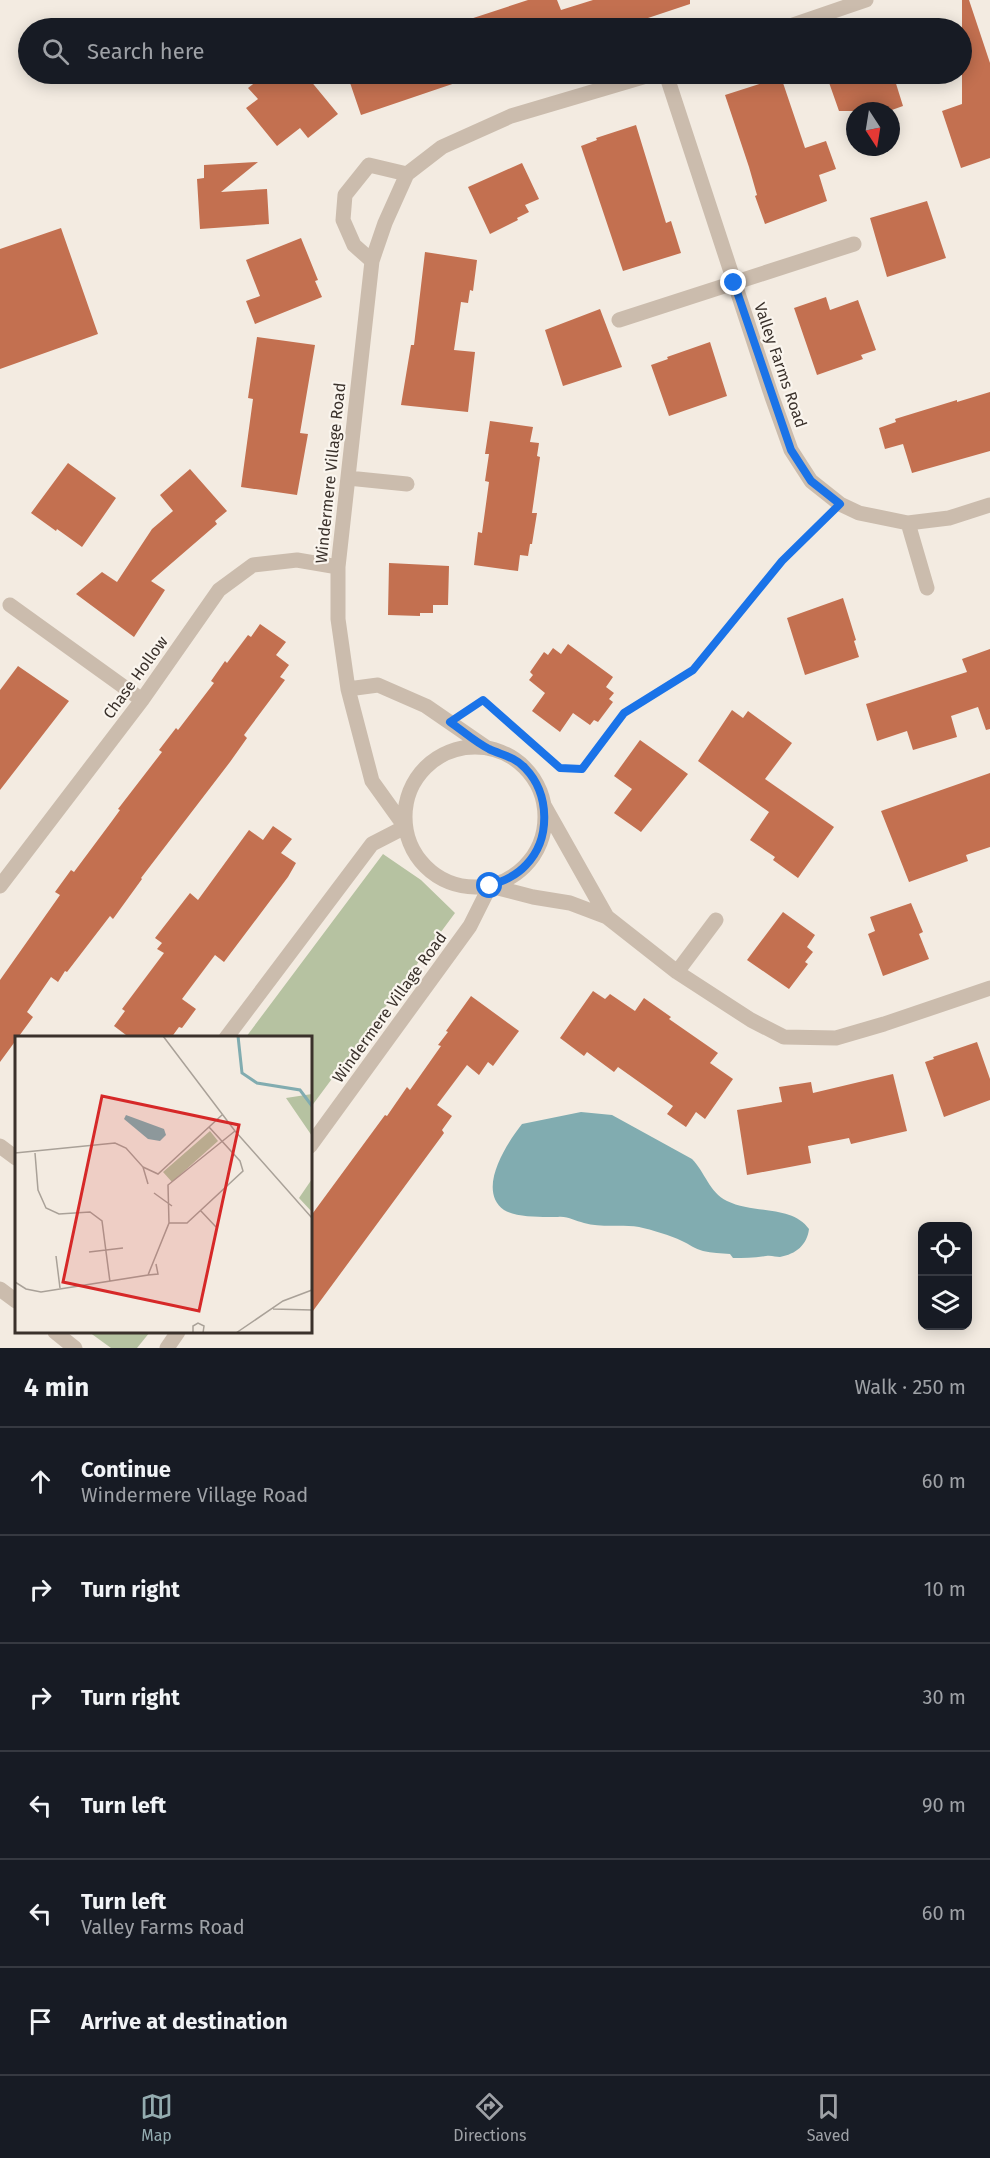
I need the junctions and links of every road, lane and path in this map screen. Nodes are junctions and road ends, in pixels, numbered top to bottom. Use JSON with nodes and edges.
{"nodes":[{"id":1,"x":866,"y":0,"type":"edge"},
{"id":2,"x":813,"y":18,"type":"edge"},
{"id":3,"x":619,"y":84,"type":"edge"},
{"id":4,"x":669,"y":84,"type":"edge"},
{"id":5,"x":407,"y":174,"type":"junction"},
{"id":6,"x":854,"y":244,"type":"dead end"},
{"id":7,"x":372,"y":261,"type":"junction"},
{"id":8,"x":734,"y":283,"type":"junction"},
{"id":9,"x":619,"y":320,"type":"dead end"},
{"id":10,"x":348,"y":478,"type":"junction"},
{"id":11,"x":407,"y":484,"type":"dead end"},
{"id":12,"x":840,"y":504,"type":"junction"},
{"id":13,"x":990,"y":505,"type":"edge"},
{"id":14,"x":908,"y":523,"type":"junction"},
{"id":15,"x":338,"y":567,"type":"junction"},
{"id":16,"x":927,"y":588,"type":"dead end"},
{"id":17,"x":10,"y":605,"type":"dead end"},
{"id":18,"x":348,"y":689,"type":"junction"},
{"id":19,"x":142,"y":700,"type":"junction"},
{"id":20,"x":450,"y":722,"type":"junction"},
{"id":21,"x":487,"y":748,"type":"junction"},
{"id":22,"x":544,"y":806,"type":"junction"},
{"id":23,"x":405,"y":827,"type":"junction"},
{"id":24,"x":0,"y":886,"type":"edge"},
{"id":25,"x":490,"y":886,"type":"junction"},
{"id":26,"x":607,"y":916,"type":"junction"},
{"id":27,"x":716,"y":920,"type":"dead end"},
{"id":28,"x":677,"y":972,"type":"junction"},
{"id":29,"x":990,"y":988,"type":"edge"},
{"id":30,"x":228,"y":1036,"type":"edge"},
{"id":31,"x":312,"y":1143,"type":"edge"},
{"id":32,"x":0,"y":1146,"type":"edge"},
{"id":33,"x":15,"y":1157,"type":"edge"},
{"id":34,"x":0,"y":1288,"type":"edge"},
{"id":35,"x":15,"y":1300,"type":"edge"},
{"id":36,"x":56,"y":1333,"type":"edge"},
{"id":37,"x":177,"y":1333,"type":"edge"},
{"id":38,"x":75,"y":1348,"type":"edge"},
{"id":39,"x":167,"y":1348,"type":"edge"}],
"edges":[{"from":1,"to":2,"type":"street"},
{"from":3,"to":5,"type":"street","name":"Windermere Village Road"},
{"from":4,"to":8,"type":"street","name":"Valley Farms Road"},
{"from":5,"to":7,"type":"street","name":"Windermere Village Road"},
{"from":5,"to":7,"type":"street"},
{"from":6,"to":8,"type":"street"},
{"from":7,"to":10,"type":"street","name":"Windermere Village Road"},
{"from":8,"to":9,"type":"street"},
{"from":8,"to":12,"type":"street","name":"Valley Farms Road"},
{"from":10,"to":11,"type":"street"},
{"from":10,"to":15,"type":"street","name":"Windermere Village Road"},
{"from":12,"to":14,"type":"street","name":"Valley Farms Road"},
{"from":12,"to":20,"type":"path"},
{"from":13,"to":14,"type":"street","name":"Valley Farms Road"},
{"from":14,"to":16,"type":"street"},
{"from":15,"to":18,"type":"street","name":"Windermere Village Road"},
{"from":15,"to":19,"type":"street","name":"Chase Hollow"},
{"from":17,"to":19,"type":"street"},
{"from":18,"to":20,"type":"street","name":"Windermere Village Road"},
{"from":18,"to":23,"type":"street","name":"Windermere Village Road"},
{"from":19,"to":24,"type":"street","name":"Chase Hollow"},
{"from":20,"to":21,"type":"street","name":"Windermere Village Road"},
{"from":21,"to":22,"type":"street","name":"Windermere Village Road"},
{"from":21,"to":23,"type":"street","name":"Windermere Village Road"},
{"from":22,"to":25,"type":"street","name":"Windermere Village Road"},
{"from":22,"to":26,"type":"street","name":"Windermere Village Road"},
{"from":23,"to":25,"type":"street","name":"Windermere Village Road"},
{"from":23,"to":30,"type":"street"},
{"from":25,"to":26,"type":"street","name":"Windermere Village Road"},
{"from":25,"to":31,"type":"street","name":"Windermere Village Road"},
{"from":26,"to":28,"type":"street","name":"Windermere Village Road"},
{"from":27,"to":28,"type":"street"},
{"from":28,"to":29,"type":"street","name":"Windermere Village Road"},
{"from":32,"to":33,"type":"street"},
{"from":34,"to":35,"type":"street"},
{"from":36,"to":38,"type":"street"},
{"from":37,"to":39,"type":"street"}]}
